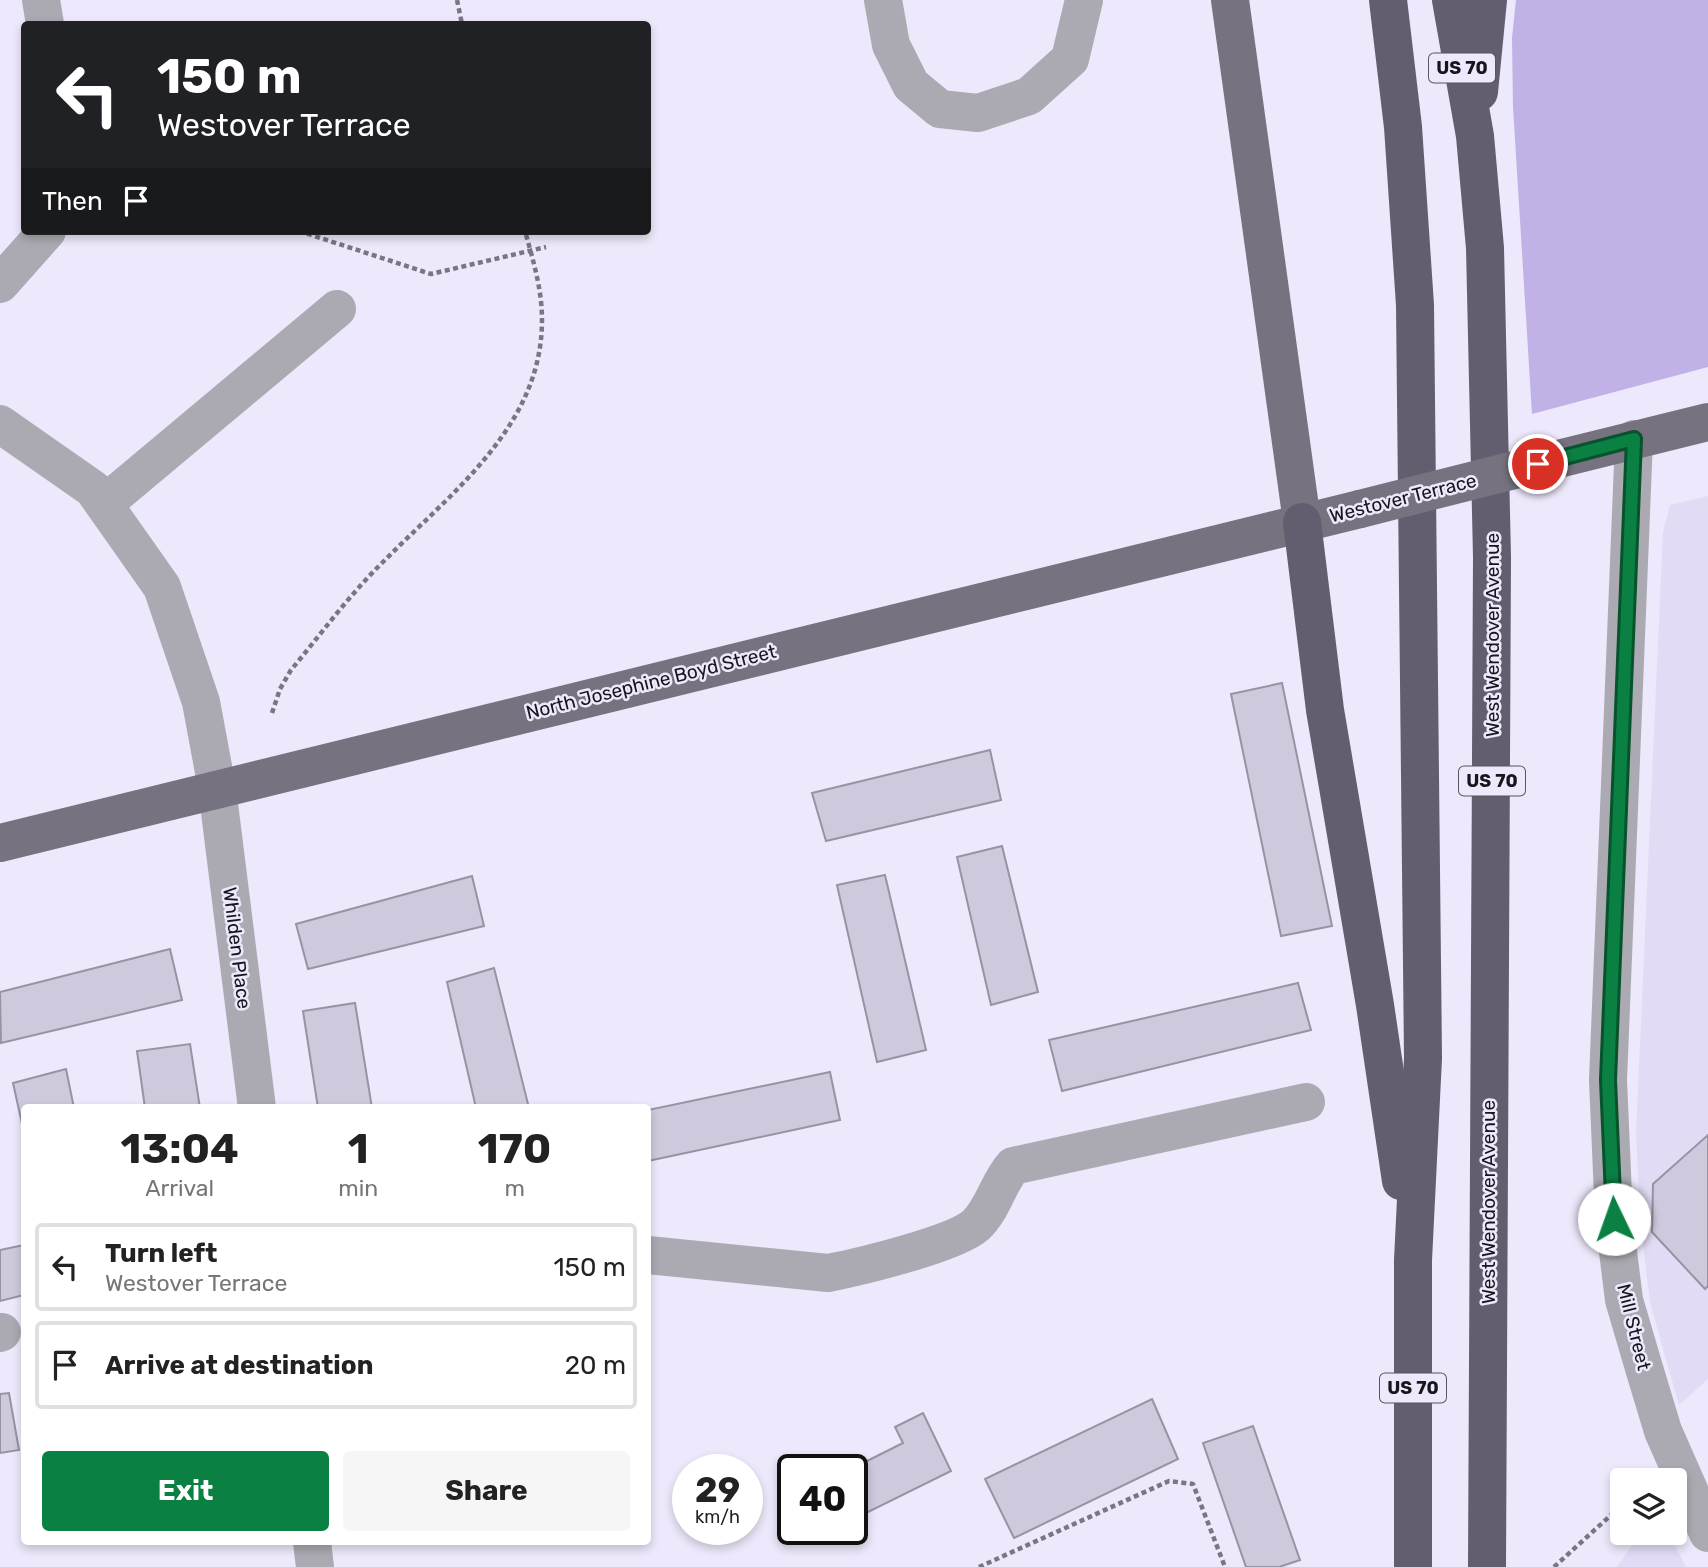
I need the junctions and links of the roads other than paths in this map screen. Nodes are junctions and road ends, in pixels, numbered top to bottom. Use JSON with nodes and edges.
{"nodes":[{"id":1,"x":41,"y":0,"type":"edge"},
{"id":2,"x":884,"y":0,"type":"edge"},
{"id":3,"x":1084,"y":0,"type":"edge"},
{"id":4,"x":1388,"y":0,"type":"edge"},
{"id":5,"x":1451,"y":0,"type":"edge"},
{"id":6,"x":1488,"y":0,"type":"edge"},
{"id":7,"x":1229,"y":3,"type":"edge"},
{"id":8,"x":44,"y":21,"type":"edge"},
{"id":9,"x":1475,"y":136,"type":"junction"},
{"id":10,"x":43,"y":235,"type":"edge"},
{"id":11,"x":0,"y":284,"type":"edge"},
{"id":12,"x":337,"y":309,"type":"dead end"},
{"id":13,"x":1708,"y":422,"type":"edge"},
{"id":14,"x":0,"y":424,"type":"edge"},
{"id":15,"x":1634,"y":439,"type":"junction"},
{"id":16,"x":104,"y":504,"type":"junction"},
{"id":17,"x":1302,"y":522,"type":"junction"},
{"id":18,"x":217,"y":788,"type":"junction"},
{"id":19,"x":0,"y":843,"type":"edge"},
{"id":20,"x":1306,"y":1102,"type":"dead end"},
{"id":21,"x":256,"y":1104,"type":"edge"},
{"id":22,"x":651,"y":1255,"type":"edge"},
{"id":23,"x":1413,"y":1259,"type":"junction"},
{"id":24,"x":1708,"y":1532,"type":"edge"},
{"id":25,"x":312,"y":1545,"type":"edge"},
{"id":26,"x":315,"y":1567,"type":"edge"},
{"id":27,"x":1413,"y":1567,"type":"edge"},
{"id":28,"x":1487,"y":1567,"type":"edge"}],
"edges":[{"from":1,"to":8,"type":"street"},
{"from":2,"to":3,"type":"street"},
{"from":4,"to":23,"type":"highway","number":"US 70"},
{"from":5,"to":9,"type":"highway","name":"West Wendover Avenue","number":"US 70"},
{"from":6,"to":9,"type":"highway"},
{"from":7,"to":17,"type":"main road"},
{"from":9,"to":28,"type":"highway","name":"West Wendover Avenue","number":"US 70"},
{"from":10,"to":11,"type":"street"},
{"from":12,"to":16,"type":"street"},
{"from":13,"to":15,"type":"main road","name":"Westover Terrace"},
{"from":14,"to":16,"type":"street","name":"Whilden Place"},
{"from":15,"to":17,"type":"main road","name":"Westover Terrace","bridge":true},
{"from":15,"to":24,"type":"street","name":"Mill Street"},
{"from":16,"to":18,"type":"street","name":"Whilden Place"},
{"from":17,"to":18,"type":"main road","name":"North Josephine Boyd Street"},
{"from":17,"to":23,"type":"highway"},
{"from":18,"to":19,"type":"main road","name":"North Josephine Boyd Street"},
{"from":18,"to":21,"type":"street","name":"Whilden Place"},
{"from":20,"to":22,"type":"street"},
{"from":23,"to":27,"type":"highway","number":"US 70"},
{"from":25,"to":26,"type":"street"}]}
